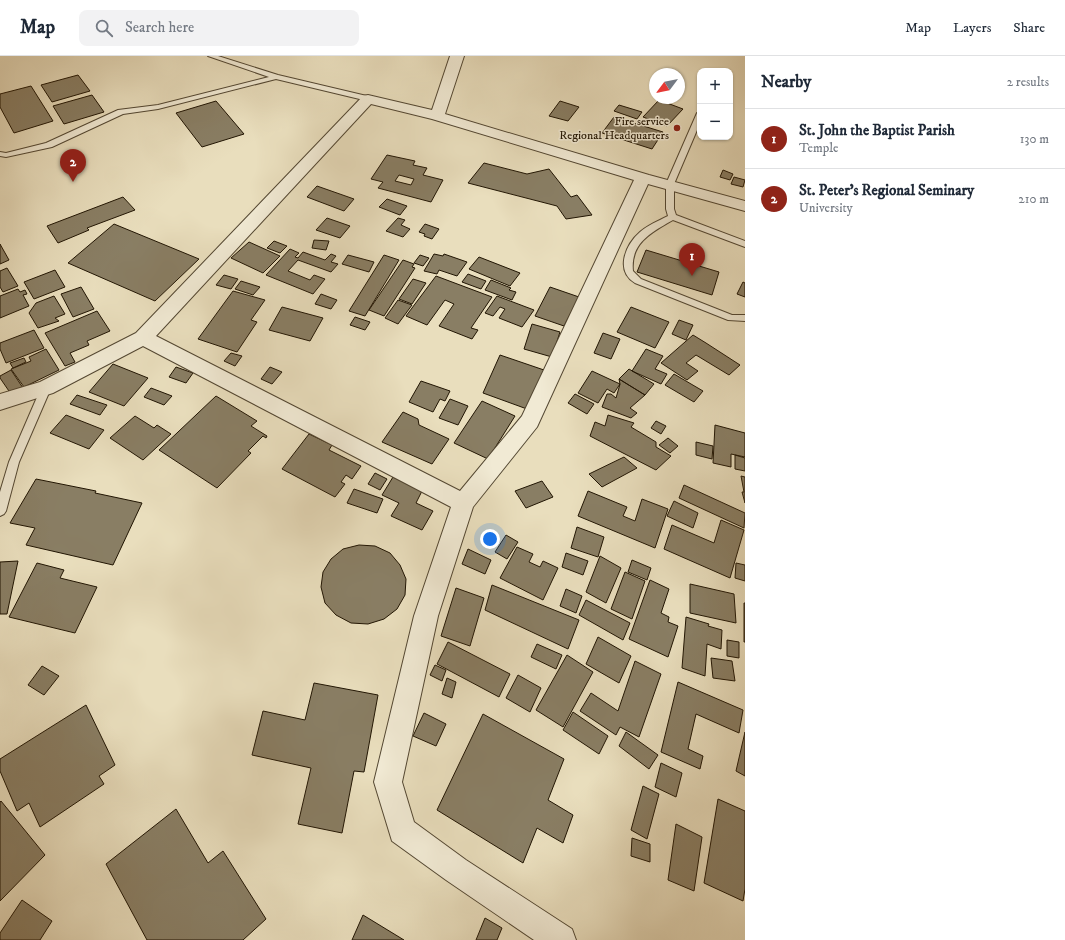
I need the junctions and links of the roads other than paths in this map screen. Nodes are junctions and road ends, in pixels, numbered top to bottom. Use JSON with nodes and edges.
{"nodes":[{"id":1,"x":211,"y":56,"type":"edge"},
{"id":2,"x":457,"y":56,"type":"edge"},
{"id":3,"x":276,"y":77,"type":"junction"},
{"id":4,"x":368,"y":99,"type":"junction"},
{"id":5,"x":436,"y":116,"type":"junction"},
{"id":6,"x":697,"y":122,"type":"edge"},
{"id":7,"x":0,"y":154,"type":"edge"},
{"id":8,"x":643,"y":178,"type":"junction"},
{"id":9,"x":670,"y":184,"type":"junction"},
{"id":10,"x":745,"y":206,"type":"edge"},
{"id":11,"x":672,"y":217,"type":"junction"},
{"id":12,"x":745,"y":244,"type":"edge"},
{"id":13,"x":745,"y":318,"type":"edge"},
{"id":14,"x":143,"y":338,"type":"junction"},
{"id":15,"x":46,"y":388,"type":"junction"},
{"id":16,"x":0,"y":402,"type":"edge"},
{"id":17,"x":463,"y":503,"type":"junction"},
{"id":18,"x":0,"y":511,"type":"edge"},
{"id":19,"x":561,"y":940,"type":"edge"}],
"edges":[{"from":1,"to":3,"type":"lane"},
{"from":2,"to":5,"type":"street"},
{"from":3,"to":4,"type":"lane"},
{"from":3,"to":7,"type":"lane"},
{"from":4,"to":5,"type":"street"},
{"from":4,"to":14,"type":"street"},
{"from":5,"to":8,"type":"street"},
{"from":6,"to":9,"type":"lane"},
{"from":8,"to":9,"type":"street"},
{"from":8,"to":17,"type":"street"},
{"from":9,"to":10,"type":"street"},
{"from":9,"to":11,"type":"lane"},
{"from":11,"to":12,"type":"lane"},
{"from":11,"to":13,"type":"lane"},
{"from":14,"to":15,"type":"street"},
{"from":14,"to":17,"type":"street"},
{"from":15,"to":16,"type":"street"},
{"from":15,"to":18,"type":"lane"},
{"from":17,"to":19,"type":"street"}]}
